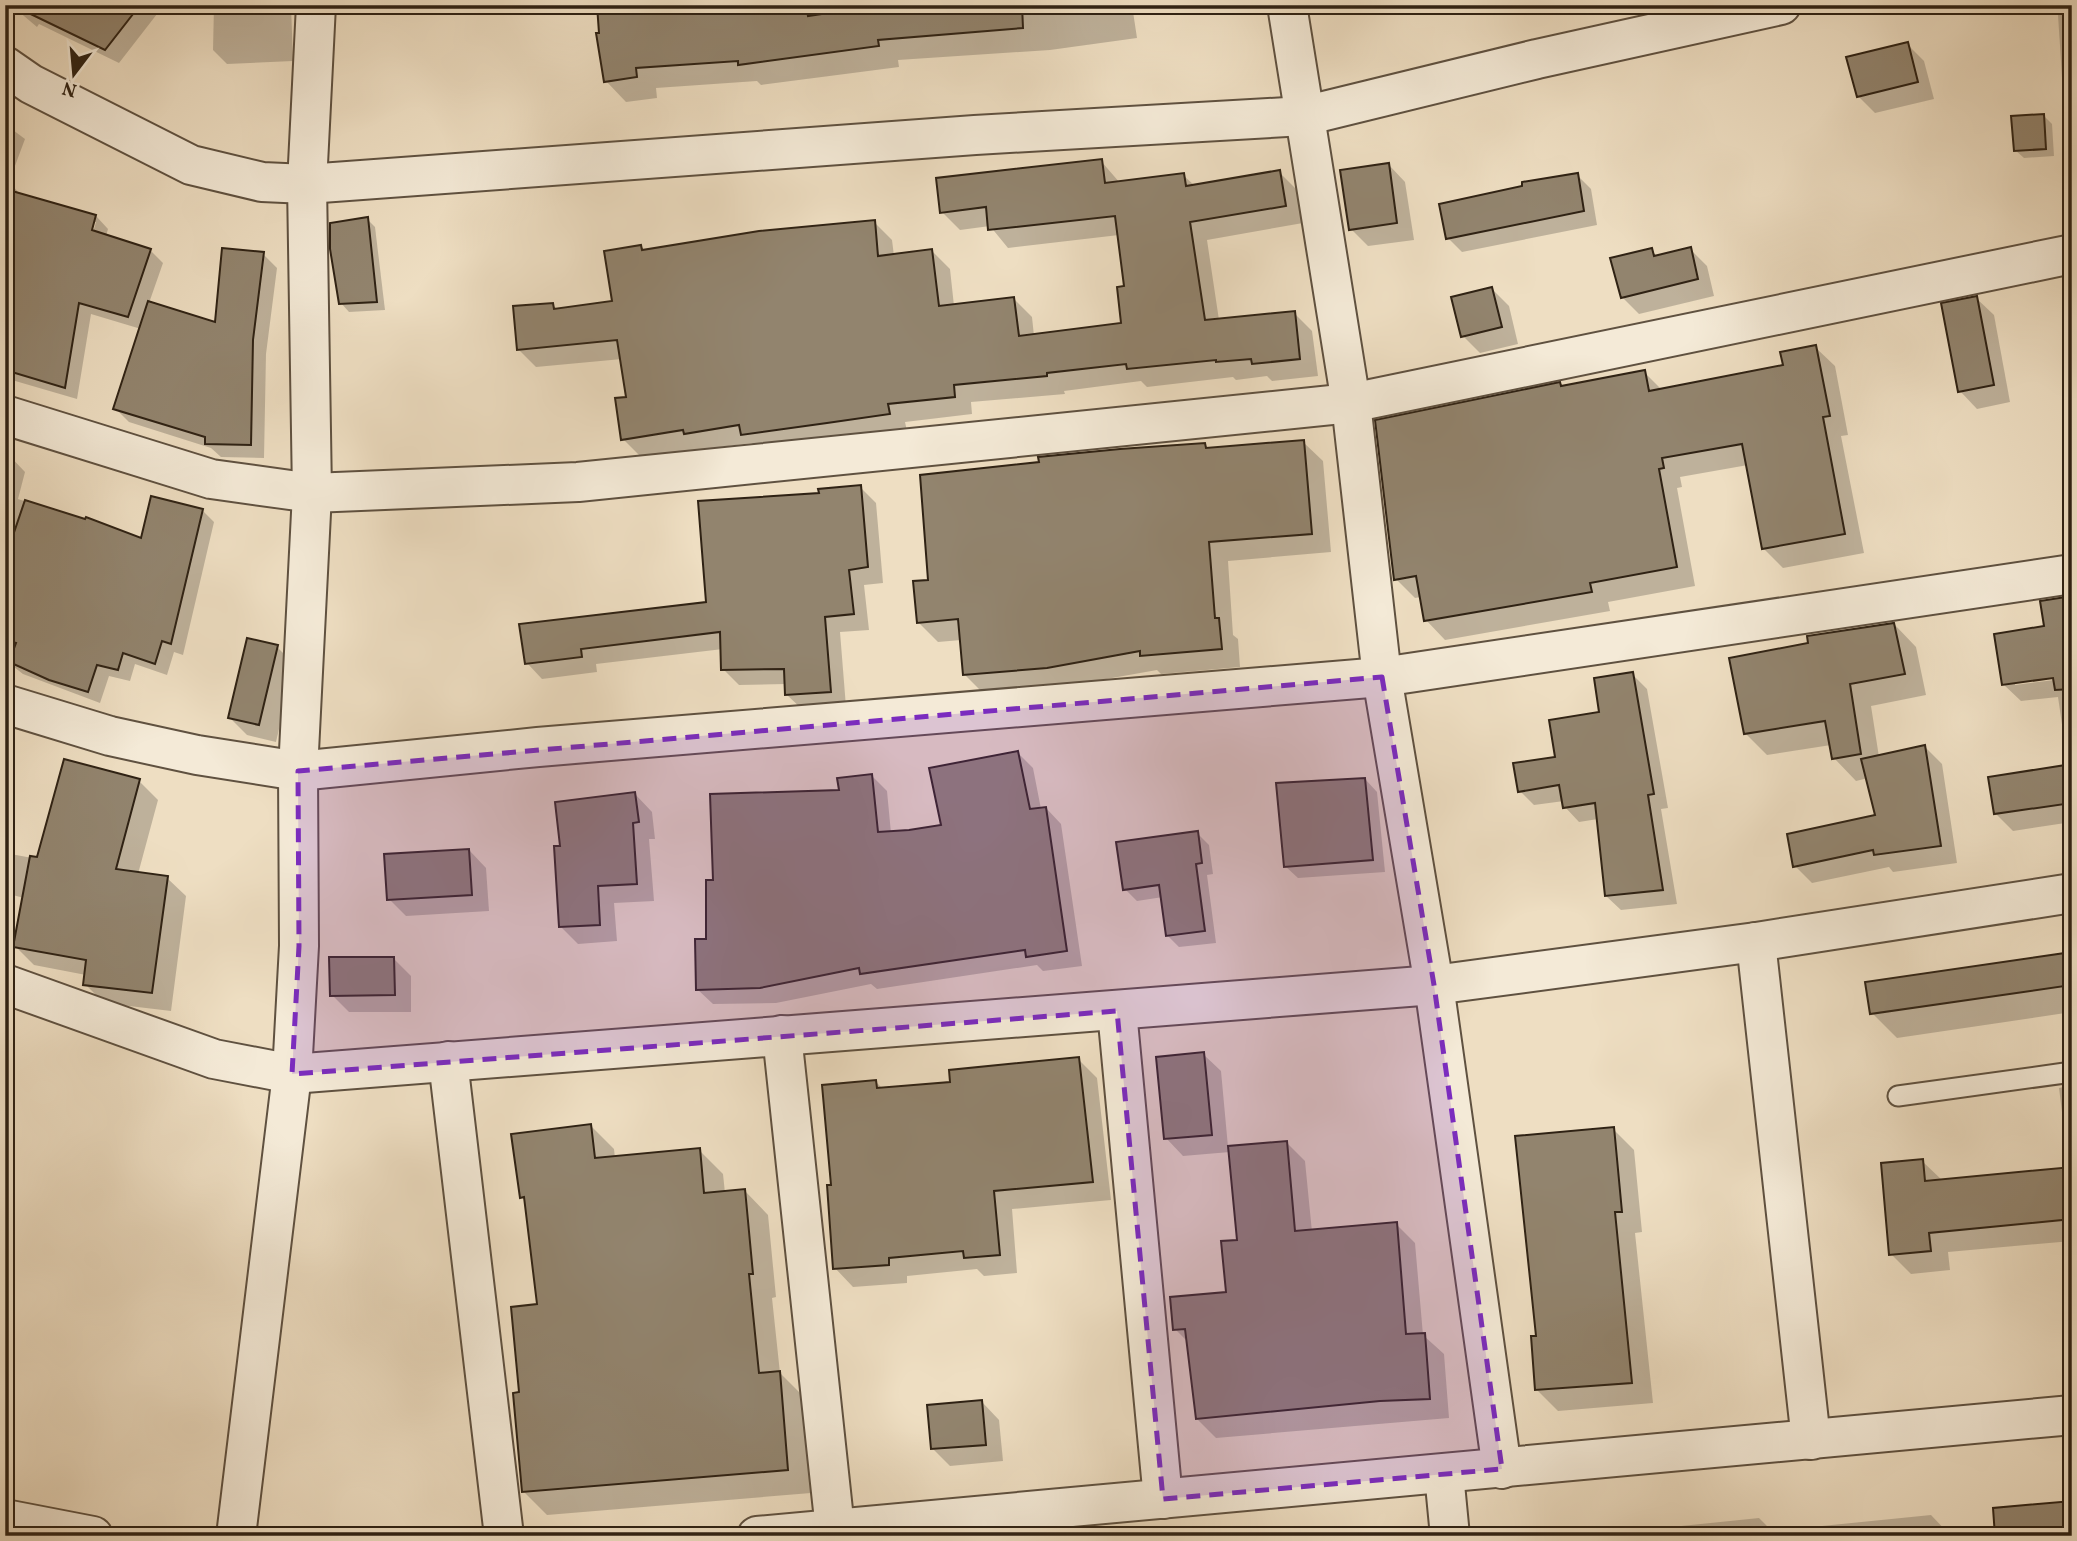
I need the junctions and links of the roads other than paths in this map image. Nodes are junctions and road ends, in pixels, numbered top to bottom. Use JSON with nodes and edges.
{"nodes":[{"id":1,"x":316,"y":5,"type":"edge"},
{"id":2,"x":1287,"y":5,"type":"edge"},
{"id":3,"x":1781,"y":5,"type":"edge"},
{"id":4,"x":5,"y":66,"type":"edge"},
{"id":5,"x":1304,"y":116,"type":"junction"},
{"id":6,"x":307,"y":184,"type":"junction"},
{"id":7,"x":2072,"y":254,"type":"edge"},
{"id":8,"x":1351,"y":402,"type":"junction"},
{"id":9,"x":5,"y":415,"type":"edge"},
{"id":10,"x":312,"y":493,"type":"junction"},
{"id":11,"x":2072,"y":573,"type":"edge"},
{"id":12,"x":1382,"y":677,"type":"junction"},
{"id":13,"x":5,"y":704,"type":"edge"},
{"id":14,"x":298,"y":771,"type":"junction"},
{"id":15,"x":2072,"y":892,"type":"edge"},
{"id":16,"x":1756,"y":942,"type":"junction"},
{"id":17,"x":5,"y":984,"type":"edge"},
{"id":18,"x":1434,"y":985,"type":"junction"},
{"id":19,"x":1117,"y":1011,"type":"junction"},
{"id":20,"x":782,"y":1035,"type":"junction"},
{"id":21,"x":448,"y":1062,"type":"junction"},
{"id":22,"x":2072,"y":1072,"type":"edge"},
{"id":23,"x":292,"y":1074,"type":"junction"},
{"id":24,"x":1898,"y":1096,"type":"dead end"},
{"id":25,"x":2072,"y":1415,"type":"edge"},
{"id":26,"x":1811,"y":1440,"type":"junction"},
{"id":27,"x":1502,"y":1469,"type":"junction"},
{"id":28,"x":1444,"y":1474,"type":"junction"},
{"id":29,"x":1163,"y":1499,"type":"junction"},
{"id":30,"x":5,"y":1519,"type":"edge"},
{"id":31,"x":1074,"y":1521,"type":"edge"},
{"id":32,"x":835,"y":1529,"type":"junction"},
{"id":33,"x":93,"y":1536,"type":"edge"},
{"id":34,"x":236,"y":1536,"type":"edge"},
{"id":35,"x":504,"y":1536,"type":"edge"},
{"id":36,"x":757,"y":1536,"type":"edge"},
{"id":37,"x":1450,"y":1536,"type":"edge"}],
"edges":[{"from":1,"to":6,"type":"street"},
{"from":2,"to":5,"type":"street"},
{"from":3,"to":5,"type":"street"},
{"from":4,"to":6,"type":"street"},
{"from":5,"to":6,"type":"street"},
{"from":5,"to":8,"type":"street"},
{"from":6,"to":10,"type":"street"},
{"from":7,"to":8,"type":"street"},
{"from":8,"to":10,"type":"street"},
{"from":8,"to":12,"type":"street"},
{"from":9,"to":10,"type":"street"},
{"from":10,"to":14,"type":"street"},
{"from":11,"to":12,"type":"street"},
{"from":12,"to":14,"type":"street"},
{"from":12,"to":18,"type":"street"},
{"from":13,"to":14,"type":"street"},
{"from":14,"to":23,"type":"street"},
{"from":15,"to":16,"type":"street"},
{"from":16,"to":18,"type":"street"},
{"from":16,"to":26,"type":"street"},
{"from":17,"to":23,"type":"street"},
{"from":18,"to":19,"type":"street"},
{"from":18,"to":27,"type":"street"},
{"from":19,"to":20,"type":"street"},
{"from":19,"to":29,"type":"street"},
{"from":20,"to":21,"type":"street"},
{"from":20,"to":32,"type":"street"},
{"from":21,"to":23,"type":"street"},
{"from":21,"to":35,"type":"street"},
{"from":22,"to":24,"type":"lane"},
{"from":23,"to":34,"type":"street"},
{"from":25,"to":26,"type":"street"},
{"from":26,"to":27,"type":"street"},
{"from":27,"to":28,"type":"street"},
{"from":28,"to":29,"type":"street"},
{"from":28,"to":37,"type":"street"},
{"from":29,"to":31,"type":"street"},
{"from":30,"to":33,"type":"street"},
{"from":31,"to":32,"type":"street"},
{"from":32,"to":36,"type":"street"}]}
